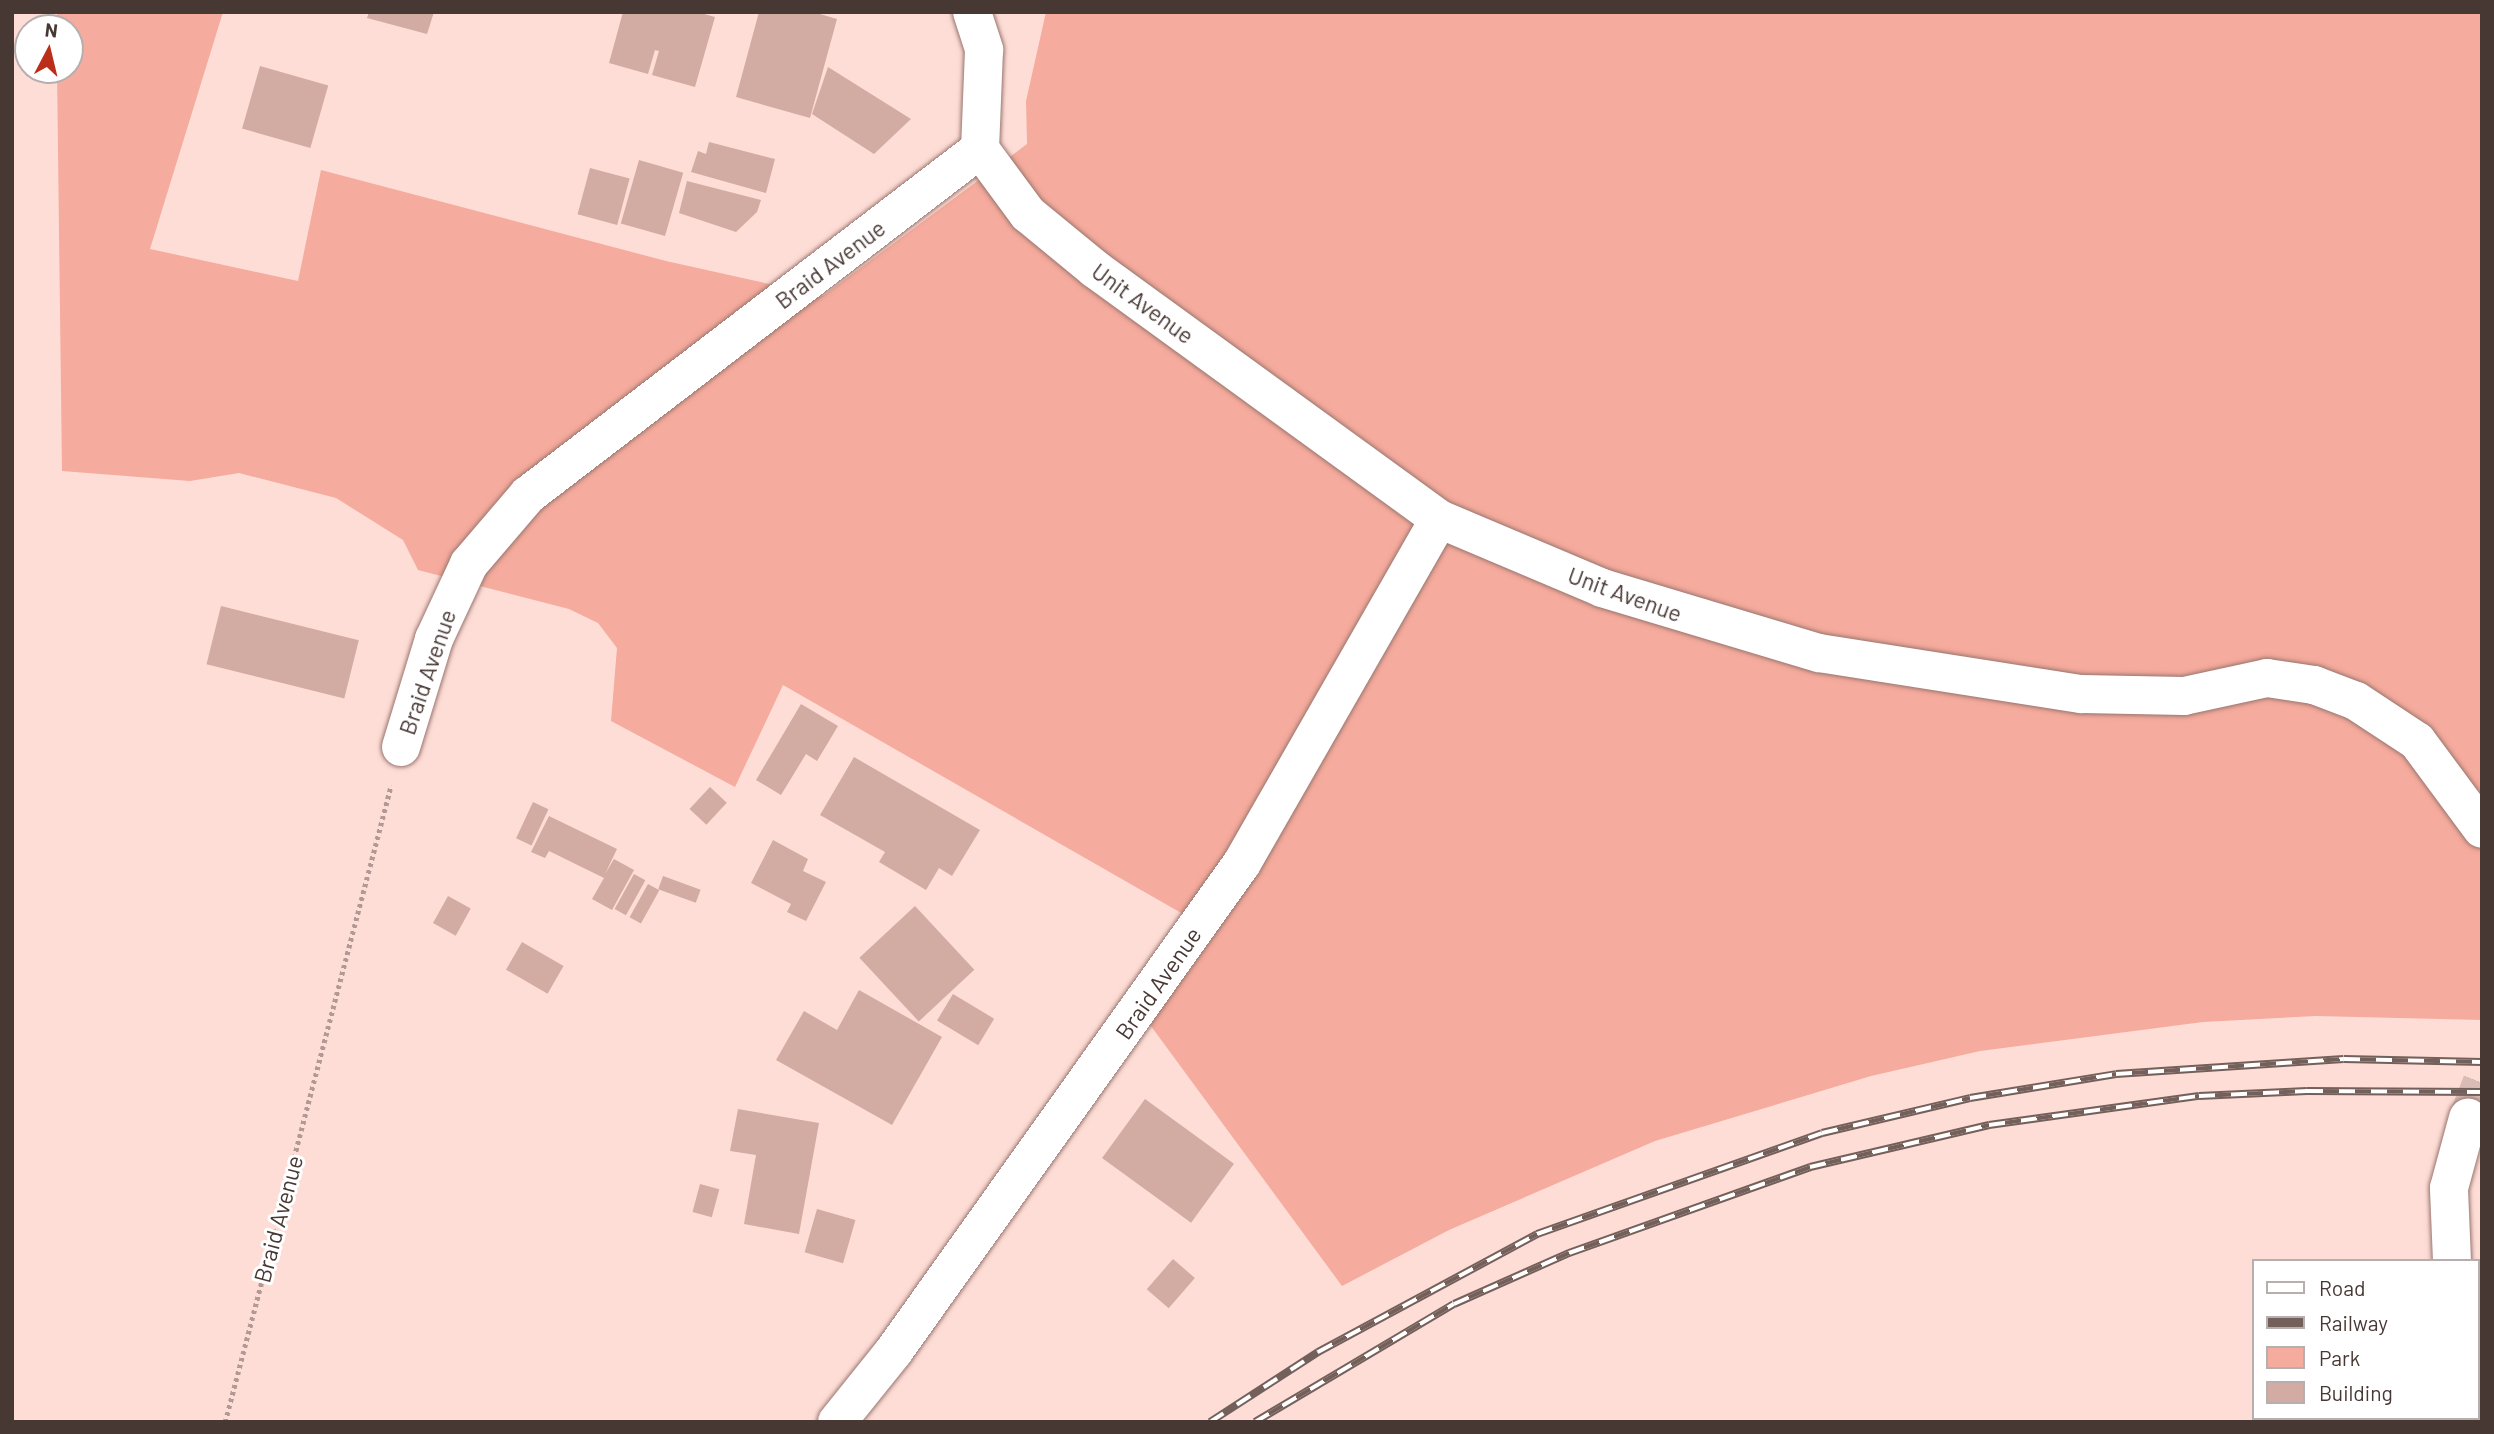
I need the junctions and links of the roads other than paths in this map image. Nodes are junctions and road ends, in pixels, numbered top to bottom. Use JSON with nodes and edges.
{"nodes":[{"id":1,"x":972,"y":12,"type":"edge"},
{"id":2,"x":980,"y":149,"type":"junction"},
{"id":3,"x":1439,"y":519,"type":"junction"},
{"id":4,"x":401,"y":747,"type":"road end"},
{"id":5,"x":2482,"y":829,"type":"edge"},
{"id":6,"x":2468,"y":1118,"type":"tunnel mouth"},
{"id":7,"x":2452,"y":1259,"type":"edge"},
{"id":8,"x":837,"y":1422,"type":"edge"}],
"edges":[{"from":1,"to":2,"type":"street"},
{"from":2,"to":3,"type":"street","name":"Unit Avenue"},
{"from":2,"to":4,"type":"street","name":"Braid Avenue"},
{"from":3,"to":5,"type":"street","name":"Unit Avenue"},
{"from":3,"to":8,"type":"street","name":"Braid Avenue"},
{"from":6,"to":7,"type":"street"}]}
